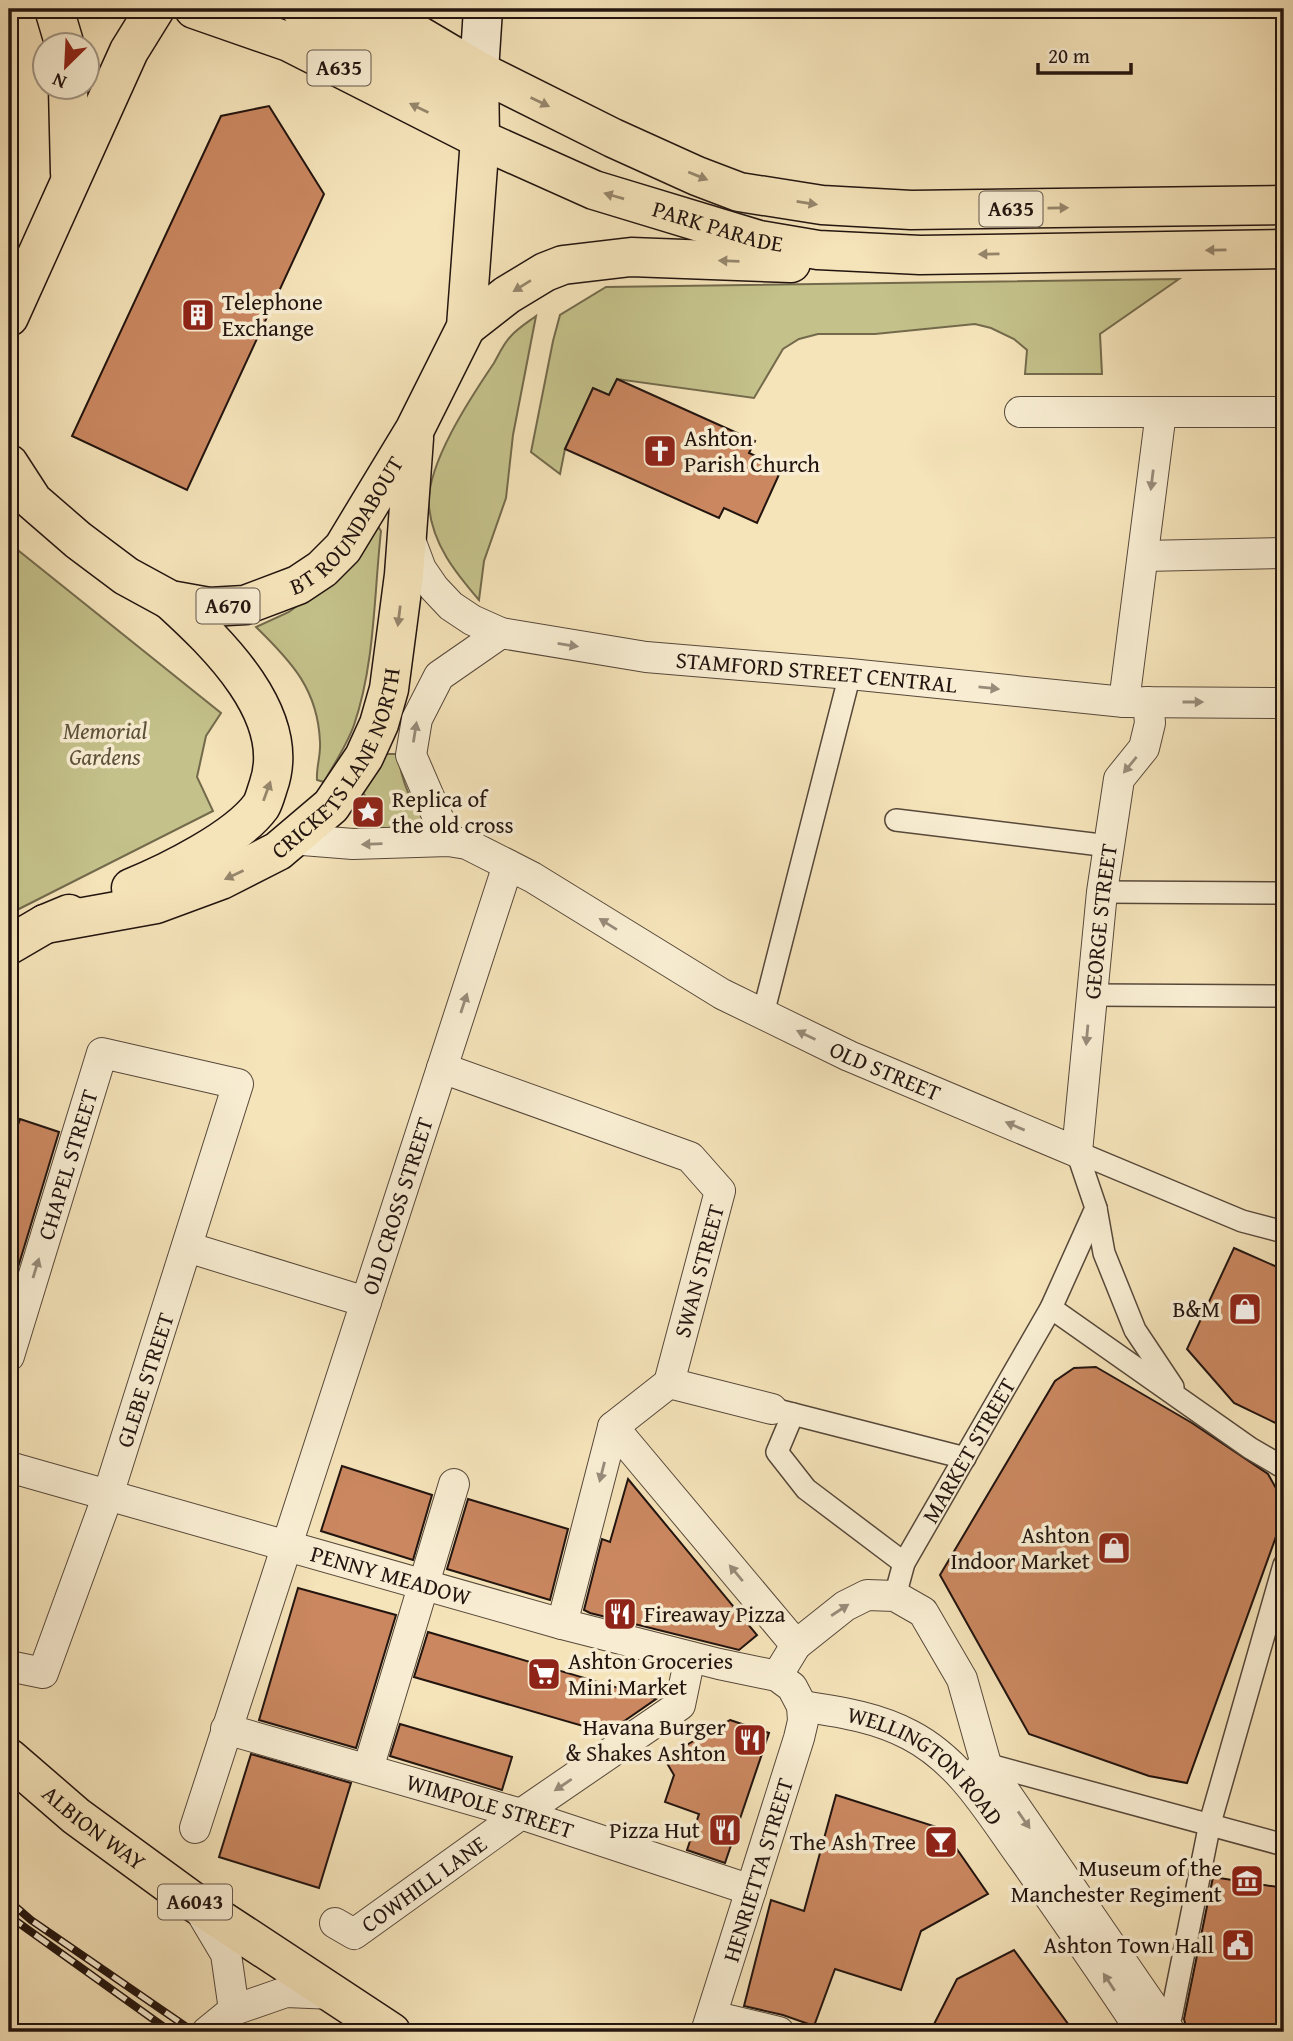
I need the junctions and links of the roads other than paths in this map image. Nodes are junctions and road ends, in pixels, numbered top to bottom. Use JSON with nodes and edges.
{"nodes":[{"id":1,"x":54,"y":9,"type":"edge"},
{"id":2,"x":155,"y":9,"type":"edge"},
{"id":3,"x":194,"y":9,"type":"edge"},
{"id":4,"x":301,"y":9,"type":"edge"},
{"id":5,"x":365,"y":9,"type":"edge"},
{"id":6,"x":483,"y":9,"type":"edge"},
{"id":7,"x":61,"y":32,"type":"edge"},
{"id":8,"x":479,"y":71,"type":"junction"},
{"id":9,"x":68,"y":102,"type":"edge"},
{"id":10,"x":480,"y":139,"type":"junction"},
{"id":11,"x":71,"y":183,"type":"junction"},
{"id":12,"x":1284,"y":205,"type":"edge"},
{"id":13,"x":48,"y":227,"type":"junction"},
{"id":14,"x":1284,"y":249,"type":"edge"},
{"id":15,"x":920,"y":255,"type":"junction"},
{"id":16,"x":9,"y":270,"type":"edge"},
{"id":17,"x":9,"y":317,"type":"edge"},
{"id":18,"x":466,"y":327,"type":"junction"},
{"id":19,"x":1020,"y":412,"type":"dead end"},
{"id":20,"x":1161,"y":412,"type":"junction"},
{"id":21,"x":1284,"y":412,"type":"edge"},
{"id":22,"x":415,"y":429,"type":"junction"},
{"id":23,"x":9,"y":464,"type":"edge"},
{"id":24,"x":21,"y":494,"type":"edge"},
{"id":25,"x":407,"y":524,"type":"junction"},
{"id":26,"x":1284,"y":553,"type":"edge"},
{"id":27,"x":1143,"y":556,"type":"junction"},
{"id":28,"x":170,"y":600,"type":"junction"},
{"id":29,"x":501,"y":634,"type":"junction"},
{"id":30,"x":850,"y":674,"type":"junction"},
{"id":31,"x":1136,"y":702,"type":"junction"},
{"id":32,"x":1284,"y":703,"type":"edge"},
{"id":33,"x":896,"y":820,"type":"dead end"},
{"id":34,"x":290,"y":839,"type":"junction"},
{"id":35,"x":448,"y":841,"type":"junction"},
{"id":36,"x":1109,"y":846,"type":"junction"},
{"id":37,"x":508,"y":865,"type":"junction"},
{"id":38,"x":1102,"y":892,"type":"junction"},
{"id":39,"x":1284,"y":893,"type":"edge"},
{"id":40,"x":45,"y":924,"type":"junction"},
{"id":41,"x":9,"y":945,"type":"edge"},
{"id":42,"x":1091,"y":995,"type":"junction"},
{"id":43,"x":1284,"y":996,"type":"edge"},
{"id":44,"x":763,"y":1014,"type":"junction"},
{"id":45,"x":102,"y":1053,"type":"joint"},
{"id":46,"x":443,"y":1068,"type":"junction"},
{"id":47,"x":1077,"y":1152,"type":"junction"},
{"id":48,"x":1096,"y":1208,"type":"junction"},
{"id":49,"x":1284,"y":1232,"type":"edge"},
{"id":50,"x":187,"y":1247,"type":"junction"},
{"id":51,"x":366,"y":1302,"type":"junction"},
{"id":52,"x":1052,"y":1308,"type":"junction"},
{"id":53,"x":9,"y":1356,"type":"edge"},
{"id":54,"x":669,"y":1383,"type":"junction"},
{"id":55,"x":1180,"y":1398,"type":"junction"},
{"id":56,"x":782,"y":1412,"type":"junction"},
{"id":57,"x":613,"y":1427,"type":"junction"},
{"id":58,"x":965,"y":1458,"type":"junction"},
{"id":59,"x":9,"y":1467,"type":"edge"},
{"id":60,"x":1284,"y":1468,"type":"edge"},
{"id":61,"x":454,"y":1484,"type":"dead end"},
{"id":62,"x":108,"y":1495,"type":"junction"},
{"id":63,"x":286,"y":1546,"type":"junction"},
{"id":64,"x":904,"y":1563,"type":"junction"},
{"id":65,"x":1284,"y":1565,"type":"edge"},
{"id":66,"x":424,"y":1584,"type":"junction"},
{"id":67,"x":895,"y":1596,"type":"junction"},
{"id":68,"x":562,"y":1624,"type":"junction"},
{"id":69,"x":796,"y":1644,"type":"junction"},
{"id":70,"x":690,"y":1657,"type":"junction"},
{"id":71,"x":9,"y":1666,"type":"edge"},
{"id":72,"x":777,"y":1676,"type":"junction"},
{"id":73,"x":802,"y":1706,"type":"junction"},
{"id":74,"x":226,"y":1728,"type":"junction"},
{"id":75,"x":9,"y":1758,"type":"edge"},
{"id":76,"x":368,"y":1769,"type":"junction"},
{"id":77,"x":977,"y":1773,"type":"junction"},
{"id":78,"x":521,"y":1814,"type":"junction"},
{"id":79,"x":1210,"y":1824,"type":"junction"},
{"id":80,"x":195,"y":1828,"type":"dead end"},
{"id":81,"x":1284,"y":1845,"type":"edge"},
{"id":82,"x":751,"y":1890,"type":"junction"},
{"id":83,"x":195,"y":1903,"type":"junction"},
{"id":84,"x":335,"y":1923,"type":"dead end"},
{"id":85,"x":334,"y":1994,"type":"junction"},
{"id":86,"x":234,"y":2010,"type":"junction"},
{"id":87,"x":709,"y":2024,"type":"edge"},
{"id":88,"x":1159,"y":2029,"type":"edge"},
{"id":89,"x":207,"y":2032,"type":"edge"},
{"id":90,"x":391,"y":2032,"type":"edge"},
{"id":91,"x":779,"y":2032,"type":"edge"}],
"edges":[{"from":1,"to":7,"type":"highway"},
{"from":2,"to":11,"type":"highway"},
{"from":10,"to":3,"type":"highway","name":"PARK PARADE","number":"A635","one_way":true},
{"from":4,"to":10,"type":"highway"},
{"from":5,"to":8,"type":"highway","name":"PARK PARADE"},
{"from":6,"to":8,"type":"main road"},
{"from":8,"to":10,"type":"highway","name":"BT ROUNDABOUT"},
{"from":8,"to":12,"type":"highway","name":"PARK PARADE","number":"A635","one_way":true},
{"from":9,"to":11,"type":"highway"},
{"from":15,"to":10,"type":"highway","name":"PARK PARADE","number":"A635","one_way":true},
{"from":10,"to":18,"type":"highway","name":"BT ROUNDABOUT","number":"A670"},
{"from":11,"to":13,"type":"highway"},
{"from":13,"to":16,"type":"main road"},
{"from":13,"to":17,"type":"highway"},
{"from":14,"to":15,"type":"highway","name":"PARK PARADE","number":"A635","one_way":true},
{"from":15,"to":18,"type":"highway","one_way":true},
{"from":18,"to":22,"type":"highway","name":"BT ROUNDABOUT","number":"A670"},
{"from":19,"to":20,"type":"street"},
{"from":20,"to":21,"type":"street"},
{"from":20,"to":27,"type":"street","name":"GEORGE STREET","one_way":true},
{"from":22,"to":25,"type":"highway","name":"CRICKETS LANE NORTH","number":"A670"},
{"from":22,"to":28,"type":"highway","name":"BT ROUNDABOUT","number":"A670"},
{"from":23,"to":24,"type":"highway","name":"BT ROUNDABOUT","number":"A670"},
{"from":24,"to":28,"type":"highway","name":"BT ROUNDABOUT","number":"A670"},
{"from":25,"to":29,"type":"street","name":"STAMFORD STREET CENTRAL"},
{"from":25,"to":34,"type":"highway","name":"CRICKETS LANE NORTH","number":"A670","one_way":true},
{"from":26,"to":27,"type":"street"},
{"from":27,"to":31,"type":"street","name":"GEORGE STREET"},
{"from":40,"to":28,"type":"highway","name":"CRICKETS LANE NORTH","number":"A670","one_way":true},
{"from":29,"to":30,"type":"street","name":"STAMFORD STREET CENTRAL","one_way":true},
{"from":35,"to":29,"type":"street","one_way":true},
{"from":30,"to":31,"type":"street","name":"STAMFORD STREET CENTRAL","one_way":true},
{"from":30,"to":44,"type":"street"},
{"from":31,"to":32,"type":"street","name":"STAMFORD STREET CENTRAL","one_way":true},
{"from":31,"to":36,"type":"street","name":"GEORGE STREET","one_way":true},
{"from":33,"to":36,"type":"street"},
{"from":35,"to":34,"type":"street","name":"OLD STREET","one_way":true},
{"from":34,"to":40,"type":"highway","name":"CRICKETS LANE NORTH","number":"A670","one_way":true},
{"from":35,"to":37,"type":"street","name":"OLD STREET"},
{"from":36,"to":38,"type":"street","name":"GEORGE STREET"},
{"from":44,"to":37,"type":"street","name":"OLD STREET","one_way":true},
{"from":46,"to":37,"type":"street","name":"OLD CROSS STREET","one_way":true},
{"from":38,"to":39,"type":"street"},
{"from":38,"to":42,"type":"street","name":"GEORGE STREET"},
{"from":40,"to":41,"type":"highway","name":"CRICKETS LANE NORTH","number":"A670"},
{"from":42,"to":43,"type":"street"},
{"from":42,"to":47,"type":"street","name":"GEORGE STREET","one_way":true},
{"from":47,"to":44,"type":"street","name":"OLD STREET","one_way":true},
{"from":45,"to":50,"type":"street","name":"GLEBE STREET"},
{"from":53,"to":45,"type":"street","name":"CHAPEL STREET","one_way":true},
{"from":46,"to":51,"type":"street","name":"OLD CROSS STREET"},
{"from":46,"to":54,"type":"street","name":"SWAN STREET"},
{"from":47,"to":48,"type":"street"},
{"from":47,"to":49,"type":"street","name":"OLD STREET"},
{"from":48,"to":52,"type":"street","name":"MARKET STREET"},
{"from":48,"to":55,"type":"street"},
{"from":50,"to":51,"type":"street"},
{"from":50,"to":62,"type":"street","name":"GLEBE STREET"},
{"from":51,"to":63,"type":"street","name":"OLD CROSS STREET"},
{"from":52,"to":55,"type":"street"},
{"from":52,"to":58,"type":"street","name":"MARKET STREET"},
{"from":54,"to":56,"type":"street"},
{"from":54,"to":57,"type":"street"},
{"from":55,"to":60,"type":"street"},
{"from":56,"to":58,"type":"street"},
{"from":56,"to":64,"type":"street"},
{"from":57,"to":68,"type":"street","one_way":true},
{"from":69,"to":57,"type":"street","one_way":true},
{"from":58,"to":64,"type":"street","name":"MARKET STREET"},
{"from":59,"to":62,"type":"street","name":"PENNY MEADOW"},
{"from":61,"to":66,"type":"street"},
{"from":62,"to":63,"type":"street","name":"PENNY MEADOW"},
{"from":62,"to":71,"type":"street","name":"GLEBE STREET"},
{"from":63,"to":66,"type":"street","name":"PENNY MEADOW"},
{"from":63,"to":74,"type":"street","name":"OLD CROSS STREET"},
{"from":64,"to":67,"type":"street","name":"MARKET STREET"},
{"from":65,"to":79,"type":"street"},
{"from":66,"to":68,"type":"street","name":"PENNY MEADOW"},
{"from":66,"to":76,"type":"street"},
{"from":69,"to":67,"type":"street","one_way":true},
{"from":67,"to":77,"type":"street"},
{"from":68,"to":70,"type":"street","name":"PENNY MEADOW"},
{"from":69,"to":72,"type":"street"},
{"from":70,"to":72,"type":"street","name":"PENNY MEADOW"},
{"from":70,"to":78,"type":"street","name":"COWHILL LANE","one_way":true},
{"from":72,"to":73,"type":"street"},
{"from":73,"to":77,"type":"street","name":"WELLINGTON ROAD"},
{"from":73,"to":82,"type":"street","name":"HENRIETTA STREET"},
{"from":74,"to":76,"type":"street","name":"WIMPOLE STREET"},
{"from":74,"to":80,"type":"street","name":"OLD CROSS STREET"},
{"from":75,"to":83,"type":"highway","name":"ALBION WAY","number":"A6043"},
{"from":76,"to":78,"type":"street","name":"WIMPOLE STREET"},
{"from":77,"to":79,"type":"street"},
{"from":77,"to":88,"type":"street","name":"WELLINGTON ROAD"},
{"from":78,"to":82,"type":"street","name":"WIMPOLE STREET"},
{"from":78,"to":84,"type":"street","name":"COWHILL LANE"},
{"from":79,"to":81,"type":"street"},
{"from":79,"to":88,"type":"street"},
{"from":82,"to":87,"type":"street","name":"HENRIETTA STREET"},
{"from":83,"to":85,"type":"highway","name":"ALBION WAY","number":"A6043"},
{"from":83,"to":86,"type":"street"},
{"from":85,"to":86,"type":"street"},
{"from":85,"to":90,"type":"highway","name":"ALBION WAY","number":"A6043"},
{"from":86,"to":89,"type":"street"},
{"from":87,"to":91,"type":"street"}]}
